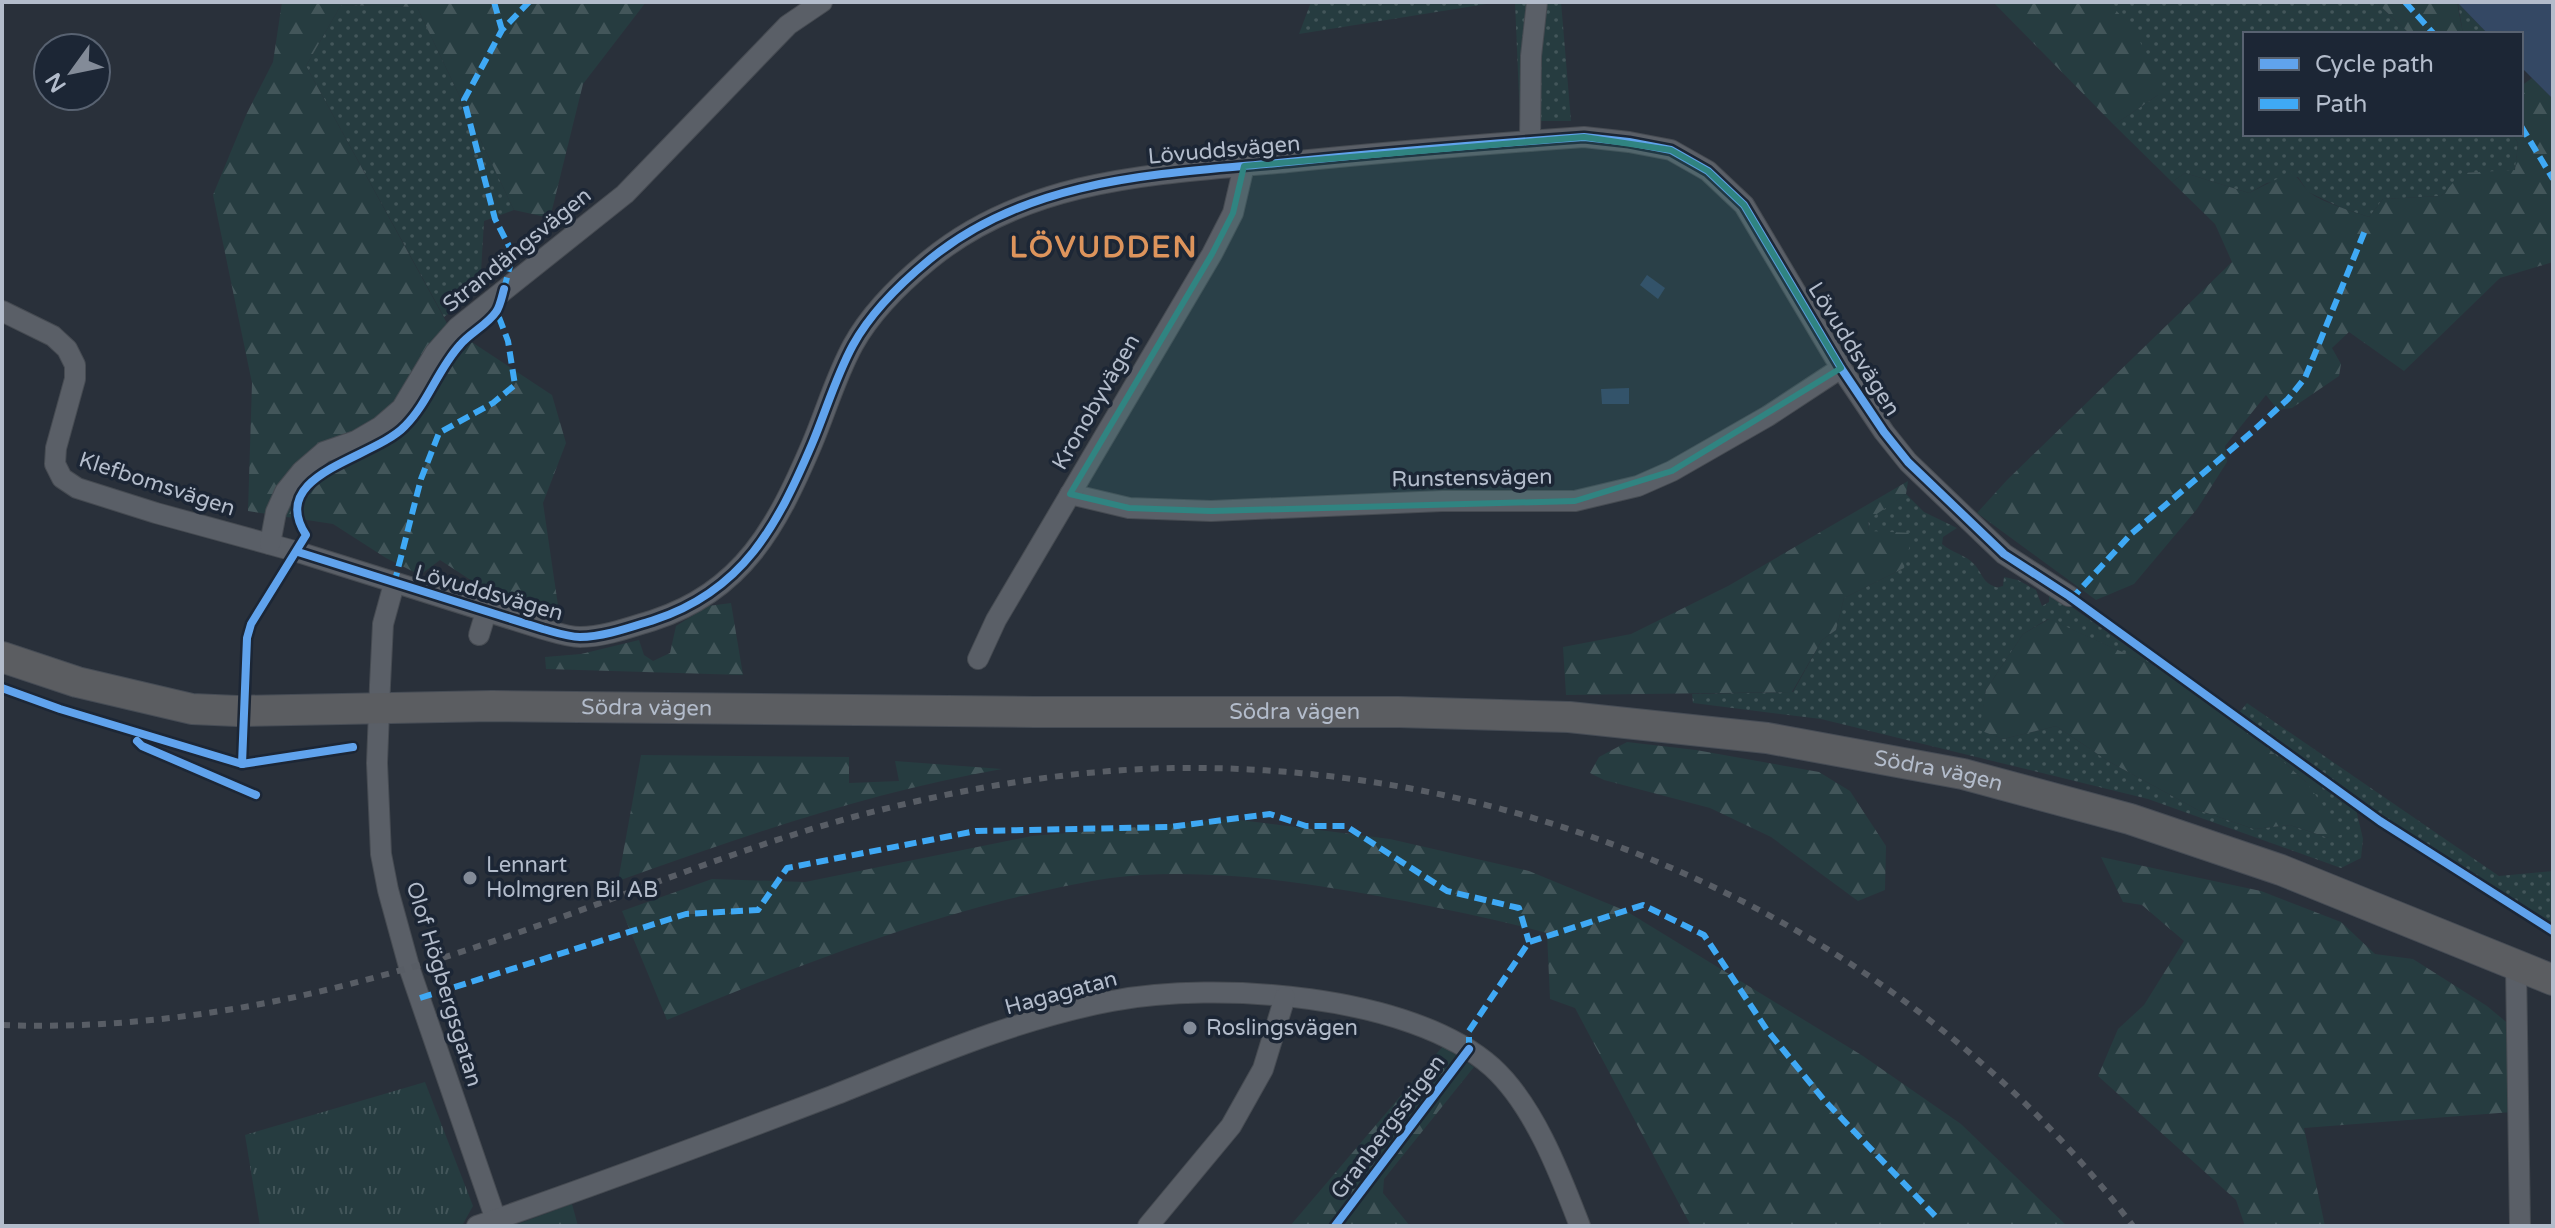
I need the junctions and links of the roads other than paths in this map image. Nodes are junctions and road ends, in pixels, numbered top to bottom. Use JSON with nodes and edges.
{"nodes":[{"id":1,"x":822,"y":2,"type":"edge"},
{"id":2,"x":1537,"y":2,"type":"edge"},
{"id":3,"x":1530,"y":141,"type":"junction"},
{"id":4,"x":1244,"y":166,"type":"junction"},
{"id":5,"x":2,"y":311,"type":"edge"},
{"id":6,"x":1841,"y":368,"type":"junction"},
{"id":7,"x":1070,"y":494,"type":"junction"},
{"id":8,"x":270,"y":544,"type":"junction"},
{"id":9,"x":394,"y":584,"type":"junction"},
{"id":10,"x":2069,"y":596,"type":"dead end"},
{"id":11,"x":486,"y":612,"type":"junction"},
{"id":12,"x":479,"y":635,"type":"dead end"},
{"id":13,"x":2,"y":657,"type":"edge"},
{"id":14,"x":978,"y":659,"type":"dead end"},
{"id":15,"x":379,"y":708,"type":"junction"},
{"id":16,"x":2516,"y":966,"type":"junction"},
{"id":17,"x":2553,"y":980,"type":"edge"},
{"id":18,"x":1285,"y":997,"type":"junction"},
{"id":19,"x":487,"y":1223,"type":"edge"},
{"id":20,"x":1148,"y":1226,"type":"edge"},
{"id":21,"x":1580,"y":1226,"type":"edge"},
{"id":22,"x":2520,"y":1226,"type":"edge"}],
"edges":[{"from":1,"to":8,"type":"street","name":"Strandängsvägen"},
{"from":2,"to":3,"type":"street"},
{"from":3,"to":4,"type":"street","name":"Lövuddsvägen"},
{"from":3,"to":6,"type":"street","name":"Lövuddsvägen"},
{"from":4,"to":7,"type":"street","name":"Kronobyvägen"},
{"from":4,"to":11,"type":"street","name":"Lövuddsvägen"},
{"from":5,"to":8,"type":"street","name":"Klefbomsvägen"},
{"from":6,"to":7,"type":"street","name":"Runstensvägen"},
{"from":6,"to":10,"type":"street","name":"Lövuddsvägen"},
{"from":7,"to":14,"type":"street","name":"Kronobyvägen"},
{"from":8,"to":9,"type":"street","name":"Klefbomsvägen"},
{"from":9,"to":11,"type":"street","name":"Lövuddsvägen"},
{"from":9,"to":15,"type":"street","name":"Lövuddsvägen"},
{"from":11,"to":12,"type":"street"},
{"from":13,"to":15,"type":"highway","name":"Södra vägen"},
{"from":15,"to":16,"type":"highway","name":"Södra vägen"},
{"from":15,"to":19,"type":"street","name":"Olof Högbergsgatan"},
{"from":16,"to":17,"type":"highway","name":"Södra vägen"},
{"from":16,"to":22,"type":"street"},
{"from":18,"to":19,"type":"street","name":"Hagagatan"},
{"from":18,"to":20,"type":"street"},
{"from":18,"to":21,"type":"street","name":"Hagagatan"}]}
